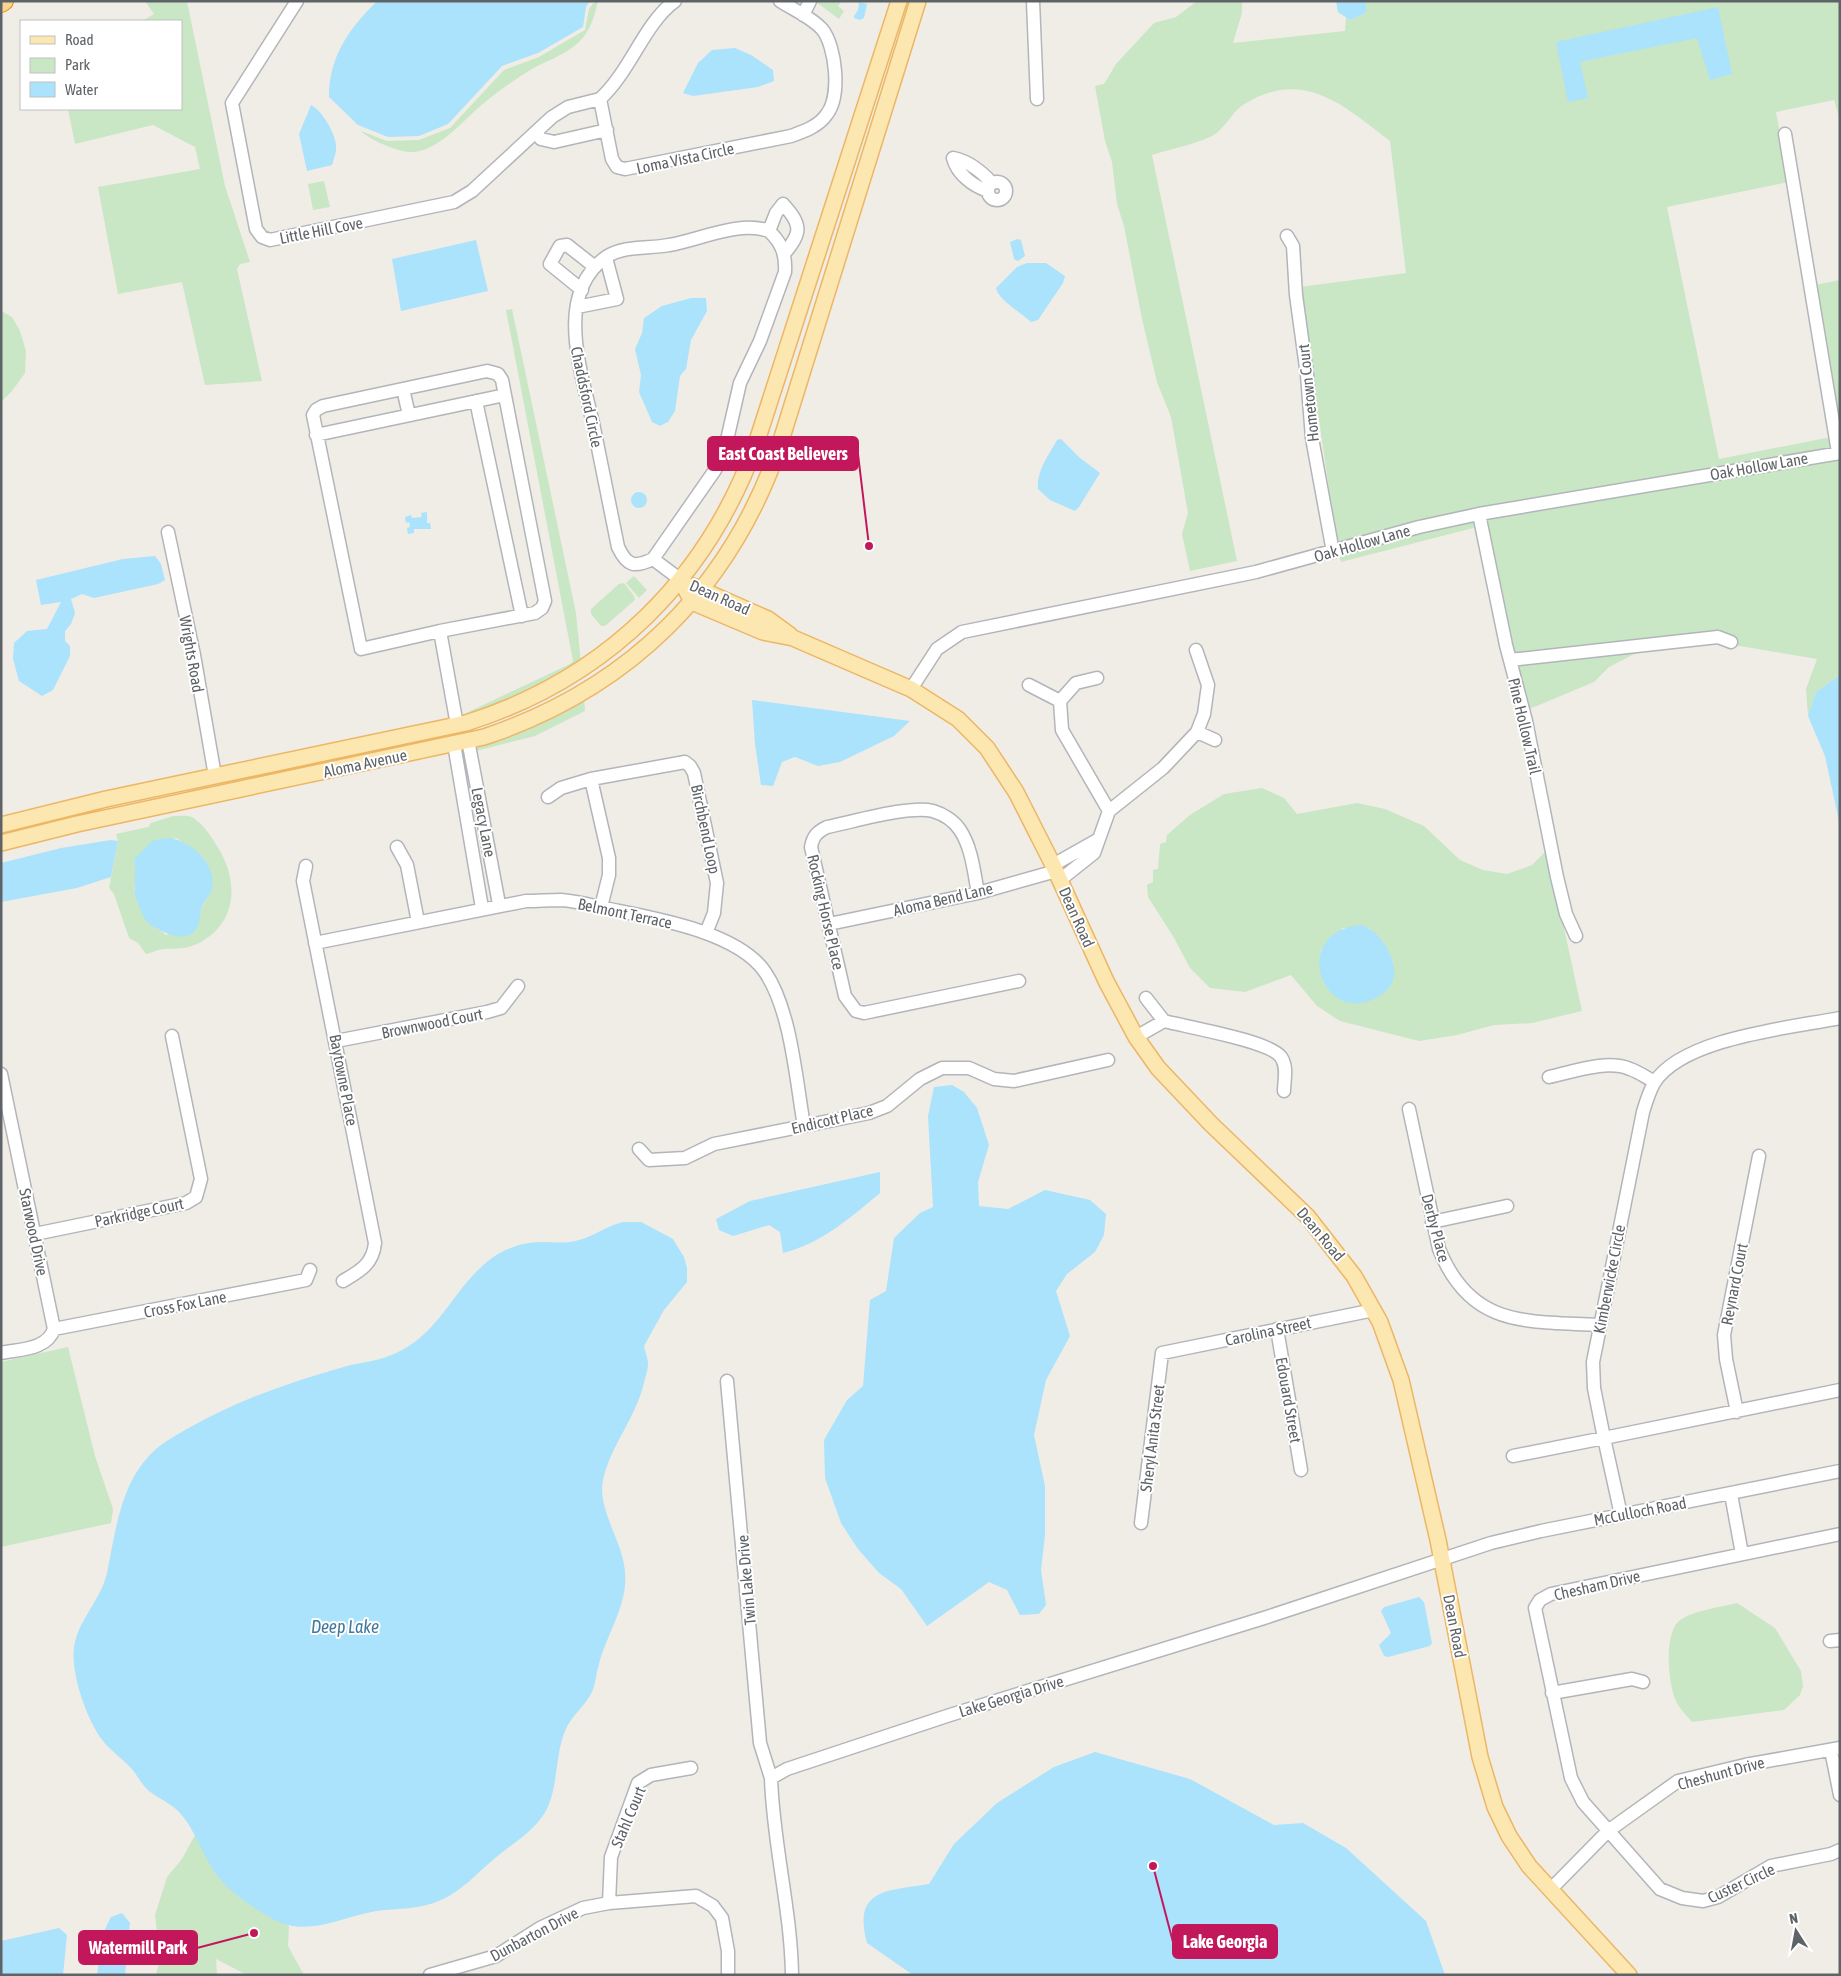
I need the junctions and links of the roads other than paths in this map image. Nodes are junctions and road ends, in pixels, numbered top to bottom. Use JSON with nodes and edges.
{"nodes":[{"id":1,"x":297,"y":1,"type":"edge"},
{"id":2,"x":675,"y":1,"type":"edge"},
{"id":3,"x":810,"y":1,"type":"edge"},
{"id":4,"x":899,"y":1,"type":"edge"},
{"id":5,"x":918,"y":1,"type":"edge"},
{"id":6,"x":1033,"y":1,"type":"edge"},
{"id":7,"x":786,"y":3,"type":"edge"},
{"id":8,"x":803,"y":14,"type":"junction"},
{"id":9,"x":600,"y":99,"type":"junction"},
{"id":10,"x":1037,"y":99,"type":"dead end"},
{"id":11,"x":607,"y":130,"type":"junction"},
{"id":12,"x":537,"y":134,"type":"junction"},
{"id":13,"x":1785,"y":134,"type":"dead end"},
{"id":14,"x":953,"y":158,"type":"dead end"},
{"id":15,"x":990,"y":187,"type":"dead end"},
{"id":16,"x":770,"y":231,"type":"junction"},
{"id":17,"x":1286,"y":236,"type":"dead end"},
{"id":18,"x":784,"y":254,"type":"junction"},
{"id":19,"x":606,"y":258,"type":"junction"},
{"id":20,"x":595,"y":267,"type":"junction"},
{"id":21,"x":582,"y":290,"type":"junction"},
{"id":22,"x":801,"y":303,"type":"junction"},
{"id":23,"x":577,"y":307,"type":"junction"},
{"id":24,"x":811,"y":346,"type":"junction"},
{"id":25,"x":403,"y":389,"type":"junction"},
{"id":26,"x":505,"y":395,"type":"junction"},
{"id":27,"x":476,"y":401,"type":"junction"},
{"id":28,"x":409,"y":415,"type":"junction"},
{"id":29,"x":316,"y":435,"type":"junction"},
{"id":30,"x":1839,"y":453,"type":"edge"},
{"id":31,"x":1479,"y":514,"type":"junction"},
{"id":32,"x":168,"y":532,"type":"dead end"},
{"id":33,"x":1333,"y":552,"type":"junction"},
{"id":34,"x":653,"y":559,"type":"junction"},
{"id":35,"x":681,"y":580,"type":"junction"},
{"id":36,"x":697,"y":596,"type":"junction"},
{"id":37,"x":522,"y":616,"type":"junction"},
{"id":38,"x":440,"y":631,"type":"junction"},
{"id":39,"x":1731,"y":642,"type":"dead end"},
{"id":40,"x":1196,"y":650,"type":"dead end"},
{"id":41,"x":1510,"y":660,"type":"junction"},
{"id":42,"x":1097,"y":678,"type":"dead end"},
{"id":43,"x":1029,"y":685,"type":"dead end"},
{"id":44,"x":911,"y":689,"type":"junction"},
{"id":45,"x":1060,"y":701,"type":"junction"},
{"id":46,"x":487,"y":716,"type":"junction"},
{"id":47,"x":457,"y":725,"type":"junction"},
{"id":48,"x":1197,"y":732,"type":"junction"},
{"id":49,"x":1215,"y":740,"type":"dead end"},
{"id":50,"x":461,"y":742,"type":"junction"},
{"id":51,"x":421,"y":751,"type":"junction"},
{"id":52,"x":215,"y":776,"type":"junction"},
{"id":53,"x":591,"y":779,"type":"junction"},
{"id":54,"x":548,"y":797,"type":"dead end"},
{"id":55,"x":192,"y":799,"type":"junction"},
{"id":56,"x":80,"y":806,"type":"junction"},
{"id":57,"x":1109,"y":811,"type":"junction"},
{"id":58,"x":1,"y":824,"type":"edge"},
{"id":59,"x":1,"y":832,"type":"edge"},
{"id":60,"x":1,"y":843,"type":"edge"},
{"id":61,"x":398,"y":847,"type":"dead end"},
{"id":62,"x":306,"y":866,"type":"dead end"},
{"id":63,"x":1057,"y":872,"type":"junction"},
{"id":64,"x":978,"y":893,"type":"junction"},
{"id":65,"x":500,"y":904,"type":"junction"},
{"id":66,"x":601,"y":907,"type":"junction"},
{"id":67,"x":482,"y":908,"type":"junction"},
{"id":68,"x":418,"y":922,"type":"junction"},
{"id":69,"x":829,"y":924,"type":"junction"},
{"id":70,"x":706,"y":932,"type":"junction"},
{"id":71,"x":1576,"y":936,"type":"dead end"},
{"id":72,"x":315,"y":943,"type":"junction"},
{"id":73,"x":1019,"y":981,"type":"dead end"},
{"id":74,"x":518,"y":986,"type":"dead end"},
{"id":75,"x":1146,"y":998,"type":"dead end"},
{"id":76,"x":1840,"y":1018,"type":"edge"},
{"id":77,"x":1164,"y":1020,"type":"junction"},
{"id":78,"x":172,"y":1036,"type":"dead end"},
{"id":79,"x":1136,"y":1037,"type":"junction"},
{"id":80,"x":336,"y":1041,"type":"junction"},
{"id":81,"x":1108,"y":1060,"type":"dead end"},
{"id":82,"x":1,"y":1074,"type":"edge"},
{"id":83,"x":1549,"y":1077,"type":"dead end"},
{"id":84,"x":1655,"y":1082,"type":"junction"},
{"id":85,"x":1284,"y":1092,"type":"dead end"},
{"id":86,"x":1409,"y":1109,"type":"dead end"},
{"id":87,"x":804,"y":1126,"type":"junction"},
{"id":88,"x":639,"y":1150,"type":"dead end"},
{"id":89,"x":1760,"y":1156,"type":"dead end"},
{"id":90,"x":1507,"y":1206,"type":"dead end"},
{"id":91,"x":1432,"y":1222,"type":"junction"},
{"id":92,"x":35,"y":1234,"type":"junction"},
{"id":93,"x":310,"y":1270,"type":"dead end"},
{"id":94,"x":343,"y":1281,"type":"dead end"},
{"id":95,"x":1374,"y":1310,"type":"junction"},
{"id":96,"x":1598,"y":1325,"type":"junction"},
{"id":97,"x":54,"y":1329,"type":"junction"},
{"id":98,"x":1277,"y":1329,"type":"junction"},
{"id":99,"x":1,"y":1353,"type":"edge"},
{"id":100,"x":1162,"y":1353,"type":"joint"},
{"id":101,"x":727,"y":1380,"type":"dead end"},
{"id":102,"x":1840,"y":1390,"type":"edge"},
{"id":103,"x":1737,"y":1412,"type":"junction"},
{"id":104,"x":1604,"y":1438,"type":"junction"},
{"id":105,"x":1513,"y":1456,"type":"dead end"},
{"id":106,"x":1301,"y":1470,"type":"dead end"},
{"id":107,"x":1840,"y":1471,"type":"edge"},
{"id":108,"x":1731,"y":1494,"type":"junction"},
{"id":109,"x":1621,"y":1515,"type":"junction"},
{"id":110,"x":1141,"y":1523,"type":"dead end"},
{"id":111,"x":1840,"y":1534,"type":"edge"},
{"id":112,"x":1742,"y":1554,"type":"junction"},
{"id":113,"x":1441,"y":1559,"type":"junction"},
{"id":114,"x":1643,"y":1682,"type":"dead end"},
{"id":115,"x":1552,"y":1693,"type":"junction"},
{"id":116,"x":1835,"y":1749,"type":"edge"},
{"id":117,"x":691,"y":1768,"type":"dead end"},
{"id":118,"x":771,"y":1778,"type":"junction"},
{"id":119,"x":1840,"y":1795,"type":"edge"},
{"id":120,"x":1608,"y":1831,"type":"junction"},
{"id":121,"x":1840,"y":1850,"type":"edge"},
{"id":122,"x":1550,"y":1890,"type":"junction"},
{"id":123,"x":610,"y":1903,"type":"junction"},
{"id":124,"x":430,"y":1975,"type":"edge"},
{"id":125,"x":728,"y":1975,"type":"edge"},
{"id":126,"x":792,"y":1975,"type":"edge"},
{"id":127,"x":1629,"y":1975,"type":"edge"}],
"edges":[{"from":1,"to":12,"type":"street","name":"Little Hill Cove"},
{"from":2,"to":9,"type":"street"},
{"from":3,"to":8,"type":"street"},
{"from":4,"to":22,"type":"main road","name":"Aloma Avenue"},
{"from":5,"to":24,"type":"main road","name":"Aloma Avenue"},
{"from":6,"to":10,"type":"street"},
{"from":7,"to":8,"type":"street","name":"Loma Vista Circle"},
{"from":8,"to":11,"type":"street","name":"Loma Vista Circle"},
{"from":9,"to":11,"type":"street","name":"Loma Vista Circle"},
{"from":9,"to":12,"type":"street","name":"Little Hill Cove"},
{"from":11,"to":12,"type":"street"},
{"from":13,"to":30,"type":"street"},
{"from":14,"to":15,"type":"street"},
{"from":16,"to":18,"type":"street"},
{"from":16,"to":18,"type":"street"},
{"from":16,"to":19,"type":"street","name":"Chaddsford Circle"},
{"from":17,"to":33,"type":"street","name":"Hometown Court"},
{"from":18,"to":34,"type":"street"},
{"from":19,"to":20,"type":"street","name":"Chaddsford Circle"},
{"from":19,"to":23,"type":"street"},
{"from":20,"to":21,"type":"street","name":"Chaddsford Circle"},
{"from":20,"to":21,"type":"street"},
{"from":21,"to":23,"type":"street","name":"Chaddsford Circle"},
{"from":22,"to":24,"type":"main road"},
{"from":22,"to":35,"type":"main road","name":"Aloma Avenue"},
{"from":23,"to":34,"type":"street","name":"Chaddsford Circle"},
{"from":24,"to":36,"type":"main road","name":"Aloma Avenue"},
{"from":25,"to":26,"type":"street"},
{"from":25,"to":28,"type":"street"},
{"from":25,"to":29,"type":"street"},
{"from":26,"to":27,"type":"street"},
{"from":26,"to":37,"type":"street"},
{"from":27,"to":28,"type":"street"},
{"from":27,"to":37,"type":"street"},
{"from":28,"to":29,"type":"street"},
{"from":29,"to":38,"type":"street"},
{"from":30,"to":31,"type":"street","name":"Oak Hollow Lane"},
{"from":31,"to":33,"type":"street","name":"Oak Hollow Lane"},
{"from":31,"to":41,"type":"street","name":"Pine Hollow Trail"},
{"from":32,"to":52,"type":"street","name":"Wrights Road"},
{"from":33,"to":44,"type":"street","name":"Oak Hollow Lane"},
{"from":34,"to":35,"type":"street"},
{"from":35,"to":36,"type":"main road","name":"Dean Road"},
{"from":35,"to":46,"type":"main road","name":"Aloma Avenue"},
{"from":36,"to":44,"type":"main road","name":"Dean Road"},
{"from":36,"to":50,"type":"main road","name":"Aloma Avenue"},
{"from":37,"to":38,"type":"street"},
{"from":38,"to":47,"type":"street"},
{"from":39,"to":41,"type":"street"},
{"from":40,"to":48,"type":"street"},
{"from":41,"to":71,"type":"street","name":"Pine Hollow Trail"},
{"from":42,"to":45,"type":"street"},
{"from":43,"to":45,"type":"street"},
{"from":44,"to":63,"type":"main road","name":"Dean Road"},
{"from":45,"to":57,"type":"street"},
{"from":46,"to":47,"type":"main road","name":"Aloma Avenue"},
{"from":46,"to":50,"type":"main road"},
{"from":47,"to":51,"type":"main road"},
{"from":47,"to":52,"type":"main road","name":"Aloma Avenue"},
{"from":48,"to":49,"type":"street"},
{"from":48,"to":57,"type":"street"},
{"from":50,"to":51,"type":"main road","name":"Aloma Avenue"},
{"from":50,"to":65,"type":"street","name":"Legacy Lane"},
{"from":50,"to":67,"type":"street","name":"Legacy Lane"},
{"from":51,"to":55,"type":"main road","name":"Aloma Avenue"},
{"from":52,"to":55,"type":"main road"},
{"from":52,"to":56,"type":"main road","name":"Aloma Avenue"},
{"from":53,"to":54,"type":"street","name":"Birchbend Loop"},
{"from":53,"to":66,"type":"street"},
{"from":53,"to":70,"type":"street","name":"Birchbend Loop"},
{"from":55,"to":60,"type":"main road","name":"Aloma Avenue"},
{"from":56,"to":58,"type":"main road","name":"Aloma Avenue"},
{"from":56,"to":59,"type":"main road"},
{"from":57,"to":63,"type":"street","name":"Aloma Bend Lane"},
{"from":61,"to":68,"type":"street"},
{"from":62,"to":72,"type":"street","name":"Baytowne Place"},
{"from":63,"to":64,"type":"street","name":"Aloma Bend Lane"},
{"from":63,"to":79,"type":"main road","name":"Dean Road"},
{"from":64,"to":69,"type":"street","name":"Aloma Bend Lane"},
{"from":64,"to":69,"type":"street","name":"Rocking Horse Place"},
{"from":65,"to":66,"type":"street","name":"Belmont Terrace"},
{"from":65,"to":67,"type":"street","name":"Belmont Terrace"},
{"from":66,"to":70,"type":"street","name":"Belmont Terrace"},
{"from":67,"to":68,"type":"street","name":"Belmont Terrace"},
{"from":68,"to":72,"type":"street","name":"Belmont Terrace"},
{"from":69,"to":73,"type":"street","name":"Rocking Horse Place"},
{"from":70,"to":87,"type":"street","name":"Belmont Terrace"},
{"from":72,"to":80,"type":"street","name":"Baytowne Place"},
{"from":74,"to":80,"type":"street","name":"Brownwood Court"},
{"from":75,"to":77,"type":"street"},
{"from":76,"to":84,"type":"street","name":"Kimberwicke Circle"},
{"from":77,"to":79,"type":"street"},
{"from":77,"to":85,"type":"street"},
{"from":78,"to":92,"type":"street","name":"Parkridge Court"},
{"from":79,"to":95,"type":"main road","name":"Dean Road"},
{"from":80,"to":94,"type":"street","name":"Baytowne Place"},
{"from":81,"to":87,"type":"street","name":"Endicott Place"},
{"from":82,"to":92,"type":"street","name":"Starwood Drive"},
{"from":83,"to":84,"type":"street"},
{"from":84,"to":96,"type":"street","name":"Kimberwicke Circle"},
{"from":86,"to":91,"type":"street","name":"Derby Place"},
{"from":87,"to":88,"type":"street","name":"Endicott Place"},
{"from":89,"to":103,"type":"street","name":"Reynard Court"},
{"from":90,"to":91,"type":"street"},
{"from":91,"to":96,"type":"street","name":"Derby Place"},
{"from":92,"to":97,"type":"street","name":"Starwood Drive"},
{"from":93,"to":97,"type":"street","name":"Cross Fox Lane"},
{"from":95,"to":98,"type":"street","name":"Carolina Street"},
{"from":95,"to":113,"type":"main road","name":"Dean Road"},
{"from":96,"to":104,"type":"street","name":"Kimberwicke Circle"},
{"from":97,"to":99,"type":"street"},
{"from":98,"to":100,"type":"street","name":"Carolina Street"},
{"from":98,"to":106,"type":"street","name":"Edouard Street"},
{"from":100,"to":110,"type":"street","name":"Sheryl Anita Street"},
{"from":101,"to":118,"type":"street","name":"Twin Lake Drive"},
{"from":102,"to":103,"type":"street"},
{"from":103,"to":104,"type":"street"},
{"from":104,"to":105,"type":"street"},
{"from":104,"to":109,"type":"street","name":"Kimberwicke Circle"},
{"from":107,"to":108,"type":"street","name":"McCulloch Road"},
{"from":108,"to":109,"type":"street","name":"McCulloch Road"},
{"from":108,"to":112,"type":"street"},
{"from":109,"to":113,"type":"street","name":"McCulloch Road"},
{"from":111,"to":112,"type":"street","name":"Chesham Drive"},
{"from":112,"to":115,"type":"street","name":"Chesham Drive"},
{"from":113,"to":118,"type":"street","name":"Lake Georgia Drive"},
{"from":113,"to":122,"type":"main road","name":"Dean Road"},
{"from":114,"to":115,"type":"street"},
{"from":115,"to":120,"type":"street","name":"Chesham Drive"},
{"from":116,"to":119,"type":"street"},
{"from":116,"to":120,"type":"street","name":"Cheshunt Drive"},
{"from":117,"to":123,"type":"street","name":"Stahl Court"},
{"from":118,"to":126,"type":"street"},
{"from":120,"to":121,"type":"street","name":"Custer Circle"},
{"from":120,"to":122,"type":"street","name":"Cheshunt Drive"},
{"from":122,"to":127,"type":"main road","name":"Dean Road"},
{"from":123,"to":124,"type":"street","name":"Dunbarton Drive"},
{"from":123,"to":125,"type":"street","name":"Dunbarton Drive"}]}
